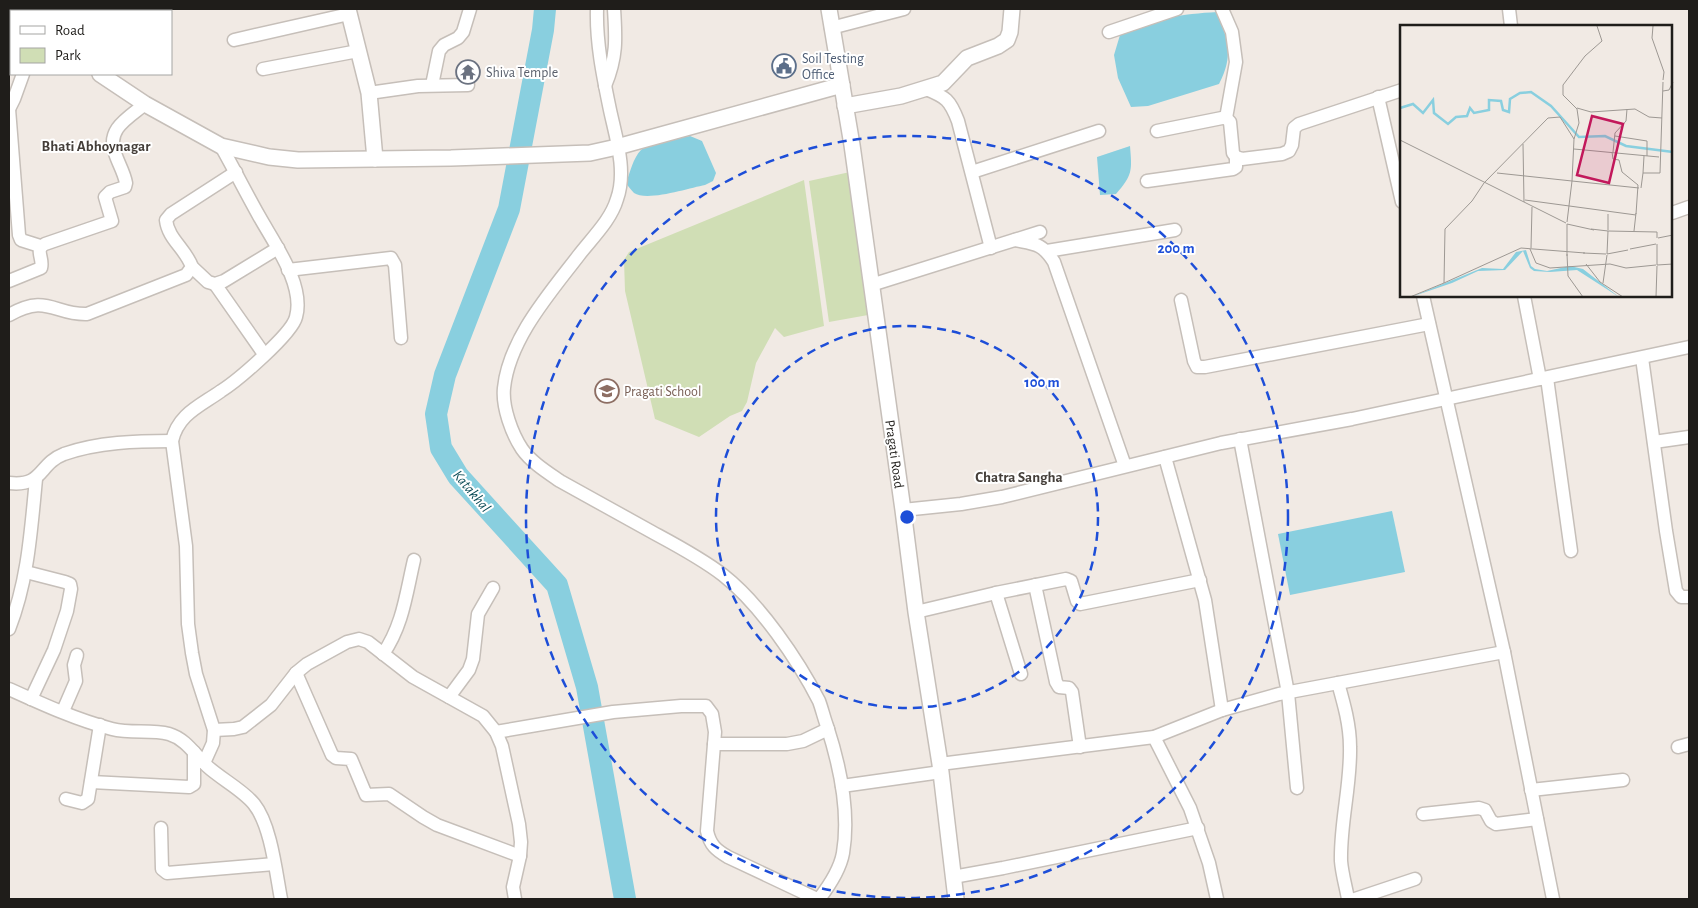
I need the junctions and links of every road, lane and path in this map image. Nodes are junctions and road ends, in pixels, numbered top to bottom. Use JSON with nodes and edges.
{"nodes":[{"id":1,"x":470,"y":9,"type":"edge"},
{"id":2,"x":597,"y":9,"type":"edge"},
{"id":3,"x":614,"y":9,"type":"edge"},
{"id":4,"x":829,"y":9,"type":"edge"},
{"id":5,"x":904,"y":9,"type":"edge"},
{"id":6,"x":1012,"y":9,"type":"edge"},
{"id":7,"x":1177,"y":9,"type":"edge"},
{"id":8,"x":1222,"y":9,"type":"edge"},
{"id":9,"x":1509,"y":9,"type":"edge"},
{"id":10,"x":348,"y":11,"type":"edge"},
{"id":11,"x":1511,"y":25,"type":"edge"},
{"id":12,"x":831,"y":28,"type":"junction"},
{"id":13,"x":1109,"y":32,"type":"dead end"},
{"id":14,"x":234,"y":40,"type":"dead end"},
{"id":15,"x":358,"y":51,"type":"junction"},
{"id":16,"x":263,"y":69,"type":"dead end"},
{"id":17,"x":23,"y":75,"type":"edge"},
{"id":18,"x":102,"y":75,"type":"edge"},
{"id":19,"x":432,"y":85,"type":"junction"},
{"id":20,"x":468,"y":85,"type":"dead end"},
{"id":21,"x":605,"y":86,"type":"junction"},
{"id":22,"x":842,"y":86,"type":"junction"},
{"id":23,"x":926,"y":89,"type":"junction"},
{"id":24,"x":1400,"y":91,"type":"edge"},
{"id":25,"x":369,"y":93,"type":"junction"},
{"id":26,"x":1378,"y":97,"type":"junction"},
{"id":27,"x":145,"y":104,"type":"junction"},
{"id":28,"x":845,"y":106,"type":"junction"},
{"id":29,"x":9,"y":109,"type":"edge"},
{"id":30,"x":1226,"y":118,"type":"junction"},
{"id":31,"x":1099,"y":131,"type":"dead end"},
{"id":32,"x":1157,"y":131,"type":"dead end"},
{"id":33,"x":221,"y":146,"type":"junction"},
{"id":34,"x":618,"y":147,"type":"junction"},
{"id":35,"x":1236,"y":157,"type":"junction"},
{"id":36,"x":375,"y":159,"type":"junction"},
{"id":37,"x":236,"y":172,"type":"junction"},
{"id":38,"x":972,"y":172,"type":"junction"},
{"id":39,"x":1147,"y":181,"type":"dead end"},
{"id":40,"x":1400,"y":193,"type":"edge"},
{"id":41,"x":1689,"y":207,"type":"edge"},
{"id":42,"x":1673,"y":212,"type":"edge"},
{"id":43,"x":1174,"y":230,"type":"dead end"},
{"id":44,"x":1040,"y":232,"type":"dead end"},
{"id":45,"x":1015,"y":240,"type":"junction"},
{"id":46,"x":40,"y":246,"type":"junction"},
{"id":47,"x":278,"y":248,"type":"junction"},
{"id":48,"x":991,"y":248,"type":"junction"},
{"id":49,"x":1047,"y":251,"type":"junction"},
{"id":50,"x":192,"y":267,"type":"junction"},
{"id":51,"x":288,"y":270,"type":"junction"},
{"id":52,"x":9,"y":281,"type":"edge"},
{"id":53,"x":215,"y":284,"type":"junction"},
{"id":54,"x":871,"y":286,"type":"junction"},
{"id":55,"x":1423,"y":298,"type":"edge"},
{"id":56,"x":1524,"y":298,"type":"edge"},
{"id":57,"x":1181,"y":300,"type":"dead end"},
{"id":58,"x":9,"y":315,"type":"edge"},
{"id":59,"x":1429,"y":324,"type":"junction"},
{"id":60,"x":401,"y":338,"type":"dead end"},
{"id":61,"x":1689,"y":347,"type":"edge"},
{"id":62,"x":264,"y":354,"type":"junction"},
{"id":63,"x":1642,"y":358,"type":"junction"},
{"id":64,"x":1543,"y":379,"type":"junction"},
{"id":65,"x":1446,"y":398,"type":"junction"},
{"id":66,"x":1689,"y":437,"type":"edge"},
{"id":67,"x":1240,"y":439,"type":"junction"},
{"id":68,"x":172,"y":441,"type":"junction"},
{"id":69,"x":1654,"y":442,"type":"junction"},
{"id":70,"x":1165,"y":456,"type":"junction"},
{"id":71,"x":1125,"y":466,"type":"junction"},
{"id":72,"x":36,"y":479,"type":"junction"},
{"id":73,"x":9,"y":483,"type":"edge"},
{"id":74,"x":903,"y":510,"type":"junction"},
{"id":75,"x":1571,"y":551,"type":"dead end"},
{"id":76,"x":414,"y":560,"type":"dead end"},
{"id":77,"x":26,"y":572,"type":"junction"},
{"id":78,"x":1200,"y":580,"type":"junction"},
{"id":79,"x":1035,"y":585,"type":"junction"},
{"id":80,"x":493,"y":588,"type":"dead end"},
{"id":81,"x":996,"y":593,"type":"junction"},
{"id":82,"x":1689,"y":597,"type":"edge"},
{"id":83,"x":916,"y":612,"type":"junction"},
{"id":84,"x":9,"y":628,"type":"edge"},
{"id":85,"x":1504,"y":652,"type":"junction"},
{"id":86,"x":383,"y":654,"type":"junction"},
{"id":87,"x":77,"y":655,"type":"dead end"},
{"id":88,"x":296,"y":673,"type":"junction"},
{"id":89,"x":1021,"y":674,"type":"dead end"},
{"id":90,"x":1338,"y":683,"type":"junction"},
{"id":91,"x":9,"y":690,"type":"edge"},
{"id":92,"x":1288,"y":693,"type":"junction"},
{"id":93,"x":449,"y":697,"type":"junction"},
{"id":94,"x":31,"y":699,"type":"junction"},
{"id":95,"x":1222,"y":710,"type":"junction"},
{"id":96,"x":63,"y":712,"type":"junction"},
{"id":97,"x":100,"y":725,"type":"junction"},
{"id":98,"x":828,"y":729,"type":"junction"},
{"id":99,"x":214,"y":730,"type":"junction"},
{"id":100,"x":496,"y":732,"type":"junction"},
{"id":101,"x":1154,"y":737,"type":"junction"},
{"id":102,"x":714,"y":744,"type":"junction"},
{"id":103,"x":1080,"y":746,"type":"junction"},
{"id":104,"x":194,"y":752,"type":"junction"},
{"id":105,"x":204,"y":763,"type":"junction"},
{"id":106,"x":940,"y":768,"type":"junction"},
{"id":107,"x":1623,"y":780,"type":"dead end"},
{"id":108,"x":91,"y":782,"type":"junction"},
{"id":109,"x":842,"y":786,"type":"junction"},
{"id":110,"x":1297,"y":788,"type":"dead end"},
{"id":111,"x":1532,"y":790,"type":"junction"},
{"id":112,"x":66,"y":799,"type":"dead end"},
{"id":113,"x":1423,"y":814,"type":"dead end"},
{"id":114,"x":1537,"y":819,"type":"junction"},
{"id":115,"x":161,"y":828,"type":"dead end"},
{"id":116,"x":1198,"y":828,"type":"junction"},
{"id":117,"x":520,"y":856,"type":"junction"},
{"id":118,"x":274,"y":864,"type":"junction"},
{"id":119,"x":953,"y":877,"type":"junction"},
{"id":120,"x":1414,"y":879,"type":"dead end"},
{"id":121,"x":282,"y":899,"type":"edge"},
{"id":122,"x":514,"y":899,"type":"edge"},
{"id":123,"x":818,"y":899,"type":"edge"},
{"id":124,"x":956,"y":899,"type":"edge"},
{"id":125,"x":1217,"y":899,"type":"edge"},
{"id":126,"x":1348,"y":899,"type":"edge"},
{"id":127,"x":1354,"y":899,"type":"edge"},
{"id":128,"x":1553,"y":899,"type":"edge"}],
"edges":[{"from":1,"to":19,"type":"street"},
{"from":2,"to":21,"type":"street"},
{"from":3,"to":21,"type":"street"},
{"from":4,"to":12,"type":"street","name":"Pragati Road"},
{"from":5,"to":12,"type":"street"},
{"from":6,"to":23,"type":"street"},
{"from":7,"to":13,"type":"street"},
{"from":8,"to":30,"type":"street"},
{"from":9,"to":11,"type":"street"},
{"from":10,"to":14,"type":"street"},
{"from":10,"to":15,"type":"street"},
{"from":12,"to":22,"type":"street","name":"Pragati Road"},
{"from":15,"to":16,"type":"street"},
{"from":15,"to":25,"type":"street"},
{"from":17,"to":29,"type":"street"},
{"from":18,"to":27,"type":"street"},
{"from":19,"to":20,"type":"street"},
{"from":19,"to":25,"type":"street"},
{"from":21,"to":34,"type":"street"},
{"from":22,"to":28,"type":"street","name":"Pragati Road"},
{"from":22,"to":34,"type":"street"},
{"from":23,"to":28,"type":"street"},
{"from":23,"to":38,"type":"street"},
{"from":24,"to":26,"type":"street"},
{"from":25,"to":36,"type":"street"},
{"from":26,"to":35,"type":"street"},
{"from":26,"to":40,"type":"street"},
{"from":27,"to":33,"type":"street"},
{"from":27,"to":46,"type":"street"},
{"from":28,"to":54,"type":"street","name":"Pragati Road"},
{"from":29,"to":46,"type":"street"},
{"from":30,"to":32,"type":"street"},
{"from":30,"to":35,"type":"street"},
{"from":31,"to":38,"type":"street"},
{"from":33,"to":36,"type":"street"},
{"from":33,"to":37,"type":"street"},
{"from":34,"to":36,"type":"street"},
{"from":34,"to":98,"type":"street"},
{"from":35,"to":39,"type":"street"},
{"from":37,"to":47,"type":"street"},
{"from":37,"to":50,"type":"street"},
{"from":38,"to":48,"type":"street"},
{"from":41,"to":42,"type":"street"},
{"from":43,"to":49,"type":"street"},
{"from":44,"to":45,"type":"street"},
{"from":45,"to":48,"type":"street"},
{"from":45,"to":49,"type":"street"},
{"from":46,"to":52,"type":"street"},
{"from":47,"to":51,"type":"street"},
{"from":47,"to":53,"type":"street"},
{"from":48,"to":54,"type":"street"},
{"from":49,"to":71,"type":"street"},
{"from":50,"to":53,"type":"street"},
{"from":50,"to":58,"type":"street"},
{"from":51,"to":60,"type":"street"},
{"from":51,"to":62,"type":"street"},
{"from":53,"to":62,"type":"street"},
{"from":54,"to":74,"type":"street","name":"Pragati Road"},
{"from":55,"to":59,"type":"street"},
{"from":56,"to":64,"type":"street"},
{"from":57,"to":59,"type":"street"},
{"from":59,"to":65,"type":"street"},
{"from":61,"to":63,"type":"street"},
{"from":62,"to":68,"type":"street"},
{"from":63,"to":64,"type":"street"},
{"from":63,"to":69,"type":"street"},
{"from":64,"to":65,"type":"street"},
{"from":64,"to":75,"type":"street"},
{"from":65,"to":67,"type":"street"},
{"from":65,"to":85,"type":"street"},
{"from":66,"to":69,"type":"street"},
{"from":67,"to":70,"type":"street"},
{"from":67,"to":92,"type":"street"},
{"from":68,"to":72,"type":"street"},
{"from":68,"to":99,"type":"street"},
{"from":69,"to":82,"type":"street"},
{"from":70,"to":71,"type":"street"},
{"from":70,"to":78,"type":"street"},
{"from":71,"to":74,"type":"street"},
{"from":72,"to":73,"type":"street"},
{"from":72,"to":77,"type":"street"},
{"from":74,"to":83,"type":"street","name":"Pragati Road"},
{"from":76,"to":86,"type":"street"},
{"from":77,"to":84,"type":"street"},
{"from":77,"to":94,"type":"street"},
{"from":78,"to":79,"type":"street"},
{"from":78,"to":95,"type":"street"},
{"from":79,"to":81,"type":"street"},
{"from":79,"to":103,"type":"street"},
{"from":80,"to":93,"type":"street"},
{"from":81,"to":83,"type":"street"},
{"from":81,"to":89,"type":"street"},
{"from":83,"to":106,"type":"street","name":"Pragati Road"},
{"from":85,"to":90,"type":"street"},
{"from":85,"to":111,"type":"street"},
{"from":86,"to":88,"type":"street"},
{"from":86,"to":93,"type":"street"},
{"from":87,"to":96,"type":"street"},
{"from":88,"to":99,"type":"street"},
{"from":88,"to":117,"type":"street"},
{"from":90,"to":92,"type":"street"},
{"from":90,"to":126,"type":"street"},
{"from":91,"to":94,"type":"street"},
{"from":92,"to":95,"type":"street"},
{"from":92,"to":110,"type":"street"},
{"from":93,"to":100,"type":"street"},
{"from":94,"to":96,"type":"street"},
{"from":95,"to":101,"type":"street"},
{"from":96,"to":97,"type":"street"},
{"from":97,"to":104,"type":"street"},
{"from":97,"to":108,"type":"street"},
{"from":98,"to":102,"type":"street"},
{"from":98,"to":109,"type":"street"},
{"from":99,"to":105,"type":"street"},
{"from":100,"to":102,"type":"street"},
{"from":100,"to":117,"type":"street"},
{"from":101,"to":103,"type":"street"},
{"from":101,"to":116,"type":"street"},
{"from":102,"to":123,"type":"street"},
{"from":103,"to":106,"type":"street"},
{"from":104,"to":105,"type":"street"},
{"from":104,"to":108,"type":"street"},
{"from":105,"to":118,"type":"street"},
{"from":106,"to":109,"type":"street"},
{"from":106,"to":119,"type":"street","name":"Pragati Road"},
{"from":107,"to":111,"type":"street"},
{"from":108,"to":112,"type":"street"},
{"from":109,"to":123,"type":"street"},
{"from":111,"to":114,"type":"street"},
{"from":113,"to":114,"type":"street"},
{"from":114,"to":128,"type":"street"},
{"from":115,"to":118,"type":"street"},
{"from":116,"to":119,"type":"street"},
{"from":116,"to":125,"type":"street"},
{"from":117,"to":122,"type":"street"},
{"from":118,"to":121,"type":"street"},
{"from":119,"to":124,"type":"street","name":"Pragati Road"},
{"from":120,"to":127,"type":"street"}]}
